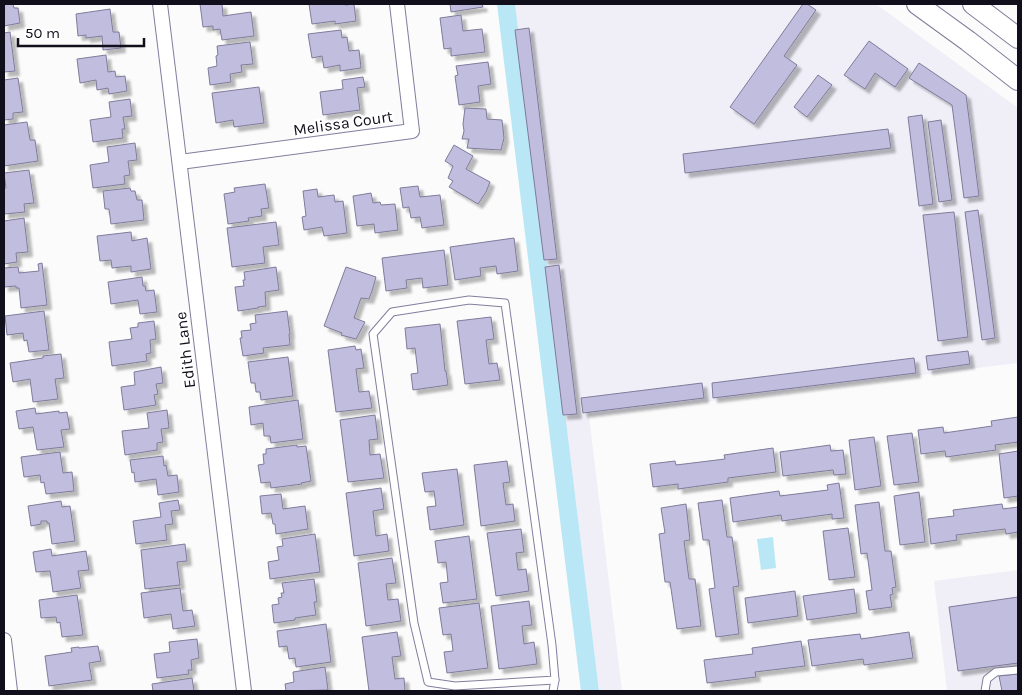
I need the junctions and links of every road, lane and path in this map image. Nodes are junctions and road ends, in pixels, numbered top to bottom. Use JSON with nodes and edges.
{"nodes":[{"id":1,"x":160,"y":4,"type":"edge"},
{"id":2,"x":397,"y":4,"type":"edge"},
{"id":3,"x":917,"y":4,"type":"edge"},
{"id":4,"x":973,"y":4,"type":"edge"},
{"id":5,"x":1018,"y":38,"type":"edge"},
{"id":6,"x":988,"y":56,"type":"junction"},
{"id":7,"x":1018,"y":67,"type":"edge"},
{"id":8,"x":1018,"y":80,"type":"edge"},
{"id":9,"x":180,"y":162,"type":"junction"},
{"id":10,"x":4,"y":640,"type":"edge"},
{"id":11,"x":1018,"y":670,"type":"edge"},
{"id":12,"x":555,"y":680,"type":"junction"},
{"id":13,"x":10,"y":691,"type":"edge"},
{"id":14,"x":244,"y":691,"type":"edge"},
{"id":15,"x":553,"y":691,"type":"edge"},
{"id":16,"x":985,"y":691,"type":"edge"}],
"edges":[{"from":1,"to":9,"type":"street","name":"Edith Lane"},
{"from":2,"to":9,"type":"street","name":"Melissa Court"},
{"from":3,"to":6,"type":"main road"},
{"from":4,"to":5,"type":"main road"},
{"from":6,"to":7,"type":"street"},
{"from":6,"to":8,"type":"main road"},
{"from":9,"to":14,"type":"street","name":"Edith Lane"},
{"from":10,"to":13,"type":"street"},
{"from":11,"to":16,"type":"lane"},
{"from":12,"to":12,"type":"lane"},
{"from":12,"to":15,"type":"lane"}]}
